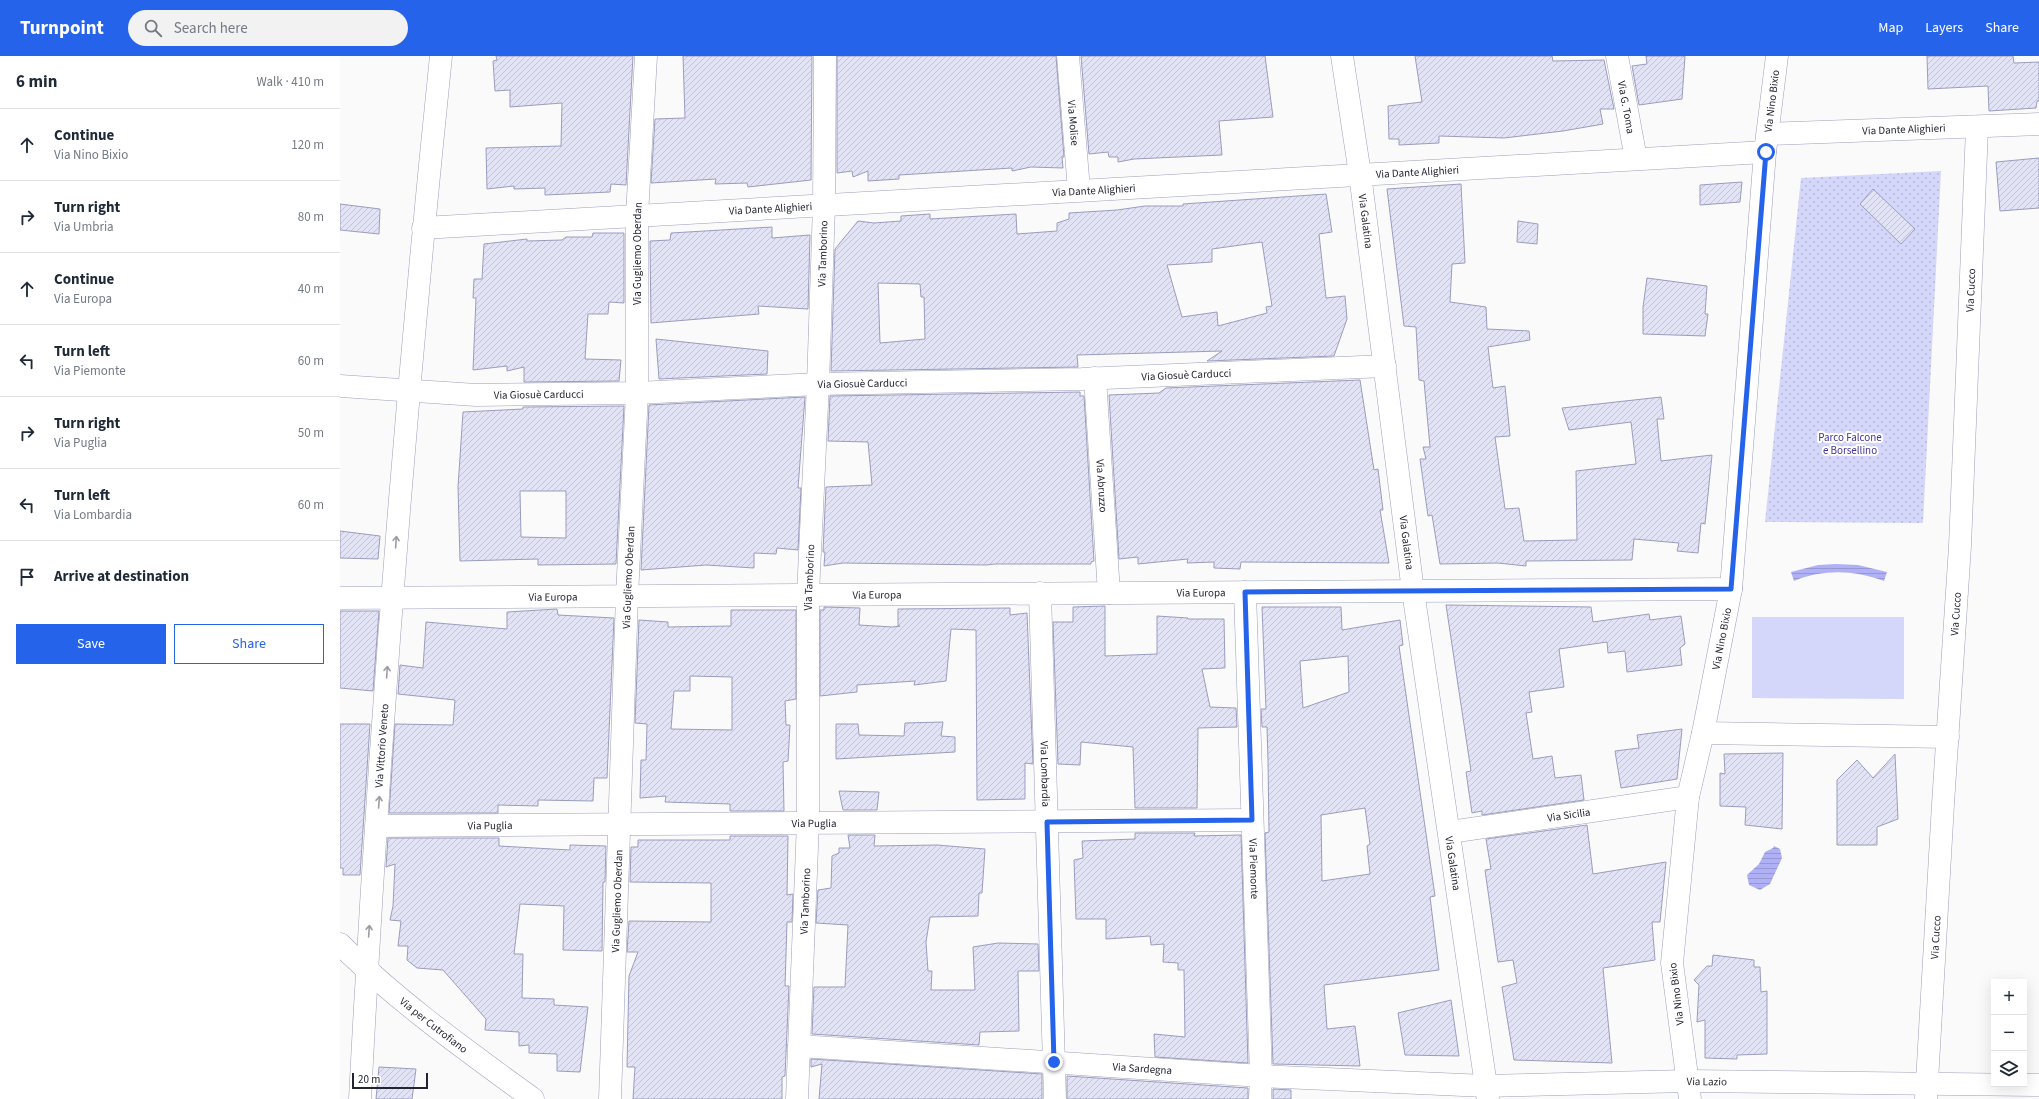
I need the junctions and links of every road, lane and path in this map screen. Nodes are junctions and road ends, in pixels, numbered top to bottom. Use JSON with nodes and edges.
{"nodes":[{"id":1,"x":441,"y":56,"type":"edge"},
{"id":2,"x":646,"y":56,"type":"edge"},
{"id":3,"x":825,"y":56,"type":"edge"},
{"id":4,"x":1068,"y":56,"type":"edge"},
{"id":5,"x":1342,"y":56,"type":"edge"},
{"id":6,"x":1617,"y":56,"type":"edge"},
{"id":7,"x":1777,"y":56,"type":"edge"},
{"id":8,"x":2039,"y":124,"type":"edge"},
{"id":9,"x":1977,"y":128,"type":"junction"},
{"id":10,"x":1767,"y":143,"type":"junction"},
{"id":11,"x":1636,"y":159,"type":"junction"},
{"id":12,"x":1360,"y":174,"type":"junction"},
{"id":13,"x":1079,"y":190,"type":"junction"},
{"id":14,"x":824,"y":205,"type":"junction"},
{"id":15,"x":637,"y":215,"type":"junction"},
{"id":16,"x":423,"y":228,"type":"junction"},
{"id":17,"x":1385,"y":366,"type":"junction"},
{"id":18,"x":1095,"y":378,"type":"junction"},
{"id":19,"x":818,"y":384,"type":"junction"},
{"id":20,"x":340,"y":386,"type":"edge"},
{"id":21,"x":408,"y":392,"type":"junction"},
{"id":22,"x":637,"y":393,"type":"junction"},
{"id":23,"x":1731,"y":589,"type":"junction"},
{"id":24,"x":1413,"y":591,"type":"junction"},
{"id":25,"x":1245,"y":592,"type":"junction"},
{"id":26,"x":1040,"y":593,"type":"junction"},
{"id":27,"x":1109,"y":593,"type":"junction"},
{"id":28,"x":808,"y":594,"type":"junction"},
{"id":29,"x":628,"y":596,"type":"junction"},
{"id":30,"x":392,"y":597,"type":"junction"},
{"id":31,"x":340,"y":598,"type":"edge"},
{"id":32,"x":1703,"y":733,"type":"junction"},
{"id":33,"x":1948,"y":737,"type":"junction"},
{"id":34,"x":1688,"y":797,"type":"junction"},
{"id":35,"x":1252,"y":820,"type":"junction"},
{"id":36,"x":808,"y":822,"type":"junction"},
{"id":37,"x":1047,"y":822,"type":"junction"},
{"id":38,"x":619,"y":823,"type":"junction"},
{"id":39,"x":377,"y":826,"type":"junction"},
{"id":40,"x":1450,"y":832,"type":"junction"},
{"id":41,"x":340,"y":944,"type":"edge"},
{"id":42,"x":366,"y":970,"type":"junction"},
{"id":43,"x":799,"y":1046,"type":"junction"},
{"id":44,"x":1054,"y":1062,"type":"junction"},
{"id":45,"x":1261,"y":1076,"type":"junction"},
{"id":46,"x":2039,"y":1085,"type":"edge"},
{"id":47,"x":1688,"y":1090,"type":"edge"},
{"id":48,"x":1927,"y":1091,"type":"edge"},
{"id":49,"x":1487,"y":1093,"type":"edge"},
{"id":50,"x":360,"y":1099,"type":"edge"},
{"id":51,"x":533,"y":1099,"type":"edge"},
{"id":52,"x":610,"y":1099,"type":"edge"},
{"id":53,"x":797,"y":1099,"type":"edge"},
{"id":54,"x":1055,"y":1099,"type":"edge"},
{"id":55,"x":1260,"y":1099,"type":"edge"}],
"edges":[{"from":1,"to":16,"type":"street","name":"Via Vittorio Veneto"},
{"from":2,"to":15,"type":"street","name":"Via Gugliemo Oberdan"},
{"from":3,"to":14,"type":"street","name":"Via Tamborino"},
{"from":4,"to":13,"type":"street","name":"Via Molise"},
{"from":5,"to":12,"type":"street","name":"Via Galatina"},
{"from":6,"to":11,"type":"street","name":"Via G. Toma"},
{"from":7,"to":10,"type":"street","name":"Via Nino Bixio"},
{"from":8,"to":9,"type":"street","name":"Via Dante Alighieri"},
{"from":9,"to":10,"type":"street","name":"Via Dante Alighieri"},
{"from":9,"to":33,"type":"street","name":"Via Cucco"},
{"from":10,"to":11,"type":"street","name":"Via Dante Alighieri"},
{"from":10,"to":23,"type":"street","name":"Via Nino Bixio"},
{"from":11,"to":12,"type":"street","name":"Via Dante Alighieri"},
{"from":12,"to":13,"type":"street","name":"Via Dante Alighieri"},
{"from":12,"to":17,"type":"street","name":"Via Galatina"},
{"from":13,"to":14,"type":"street","name":"Via Dante Alighieri"},
{"from":14,"to":15,"type":"street","name":"Via Dante Alighieri"},
{"from":14,"to":19,"type":"street","name":"Via Tamborino"},
{"from":15,"to":16,"type":"street","name":"Via Dante Alighieri"},
{"from":15,"to":22,"type":"street","name":"Via Gugliemo Oberdan"},
{"from":16,"to":21,"type":"street","name":"Via Vittorio Veneto"},
{"from":17,"to":18,"type":"street","name":"Via Giosuè Carducci"},
{"from":17,"to":24,"type":"street","name":"Via Galatina"},
{"from":18,"to":19,"type":"street","name":"Via Giosuè Carducci"},
{"from":18,"to":27,"type":"street","name":"Via Abruzzo"},
{"from":19,"to":22,"type":"street","name":"Via Giosuè Carducci"},
{"from":19,"to":28,"type":"street","name":"Via Tamborino"},
{"from":20,"to":21,"type":"street","name":"Via Giosuè Carducci"},
{"from":21,"to":22,"type":"street","name":"Via Giosuè Carducci"},
{"from":30,"to":21,"type":"street","name":"Via Vittorio Veneto","one_way":true},
{"from":22,"to":29,"type":"street","name":"Via Gugliemo Oberdan"},
{"from":23,"to":24,"type":"street","name":"Via Europa"},
{"from":23,"to":32,"type":"street","name":"Via Nino Bixio"},
{"from":24,"to":25,"type":"street","name":"Via Europa"},
{"from":24,"to":40,"type":"street","name":"Via Galatina"},
{"from":25,"to":27,"type":"street","name":"Via Europa"},
{"from":25,"to":35,"type":"street","name":"Via Piemonte"},
{"from":26,"to":27,"type":"street","name":"Via Europa"},
{"from":26,"to":28,"type":"street","name":"Via Europa"},
{"from":26,"to":37,"type":"street","name":"Via Lombardia"},
{"from":28,"to":29,"type":"street","name":"Via Europa"},
{"from":28,"to":36,"type":"street","name":"Via Tamborino"},
{"from":29,"to":30,"type":"street","name":"Via Europa"},
{"from":29,"to":38,"type":"street","name":"Via Gugliemo Oberdan"},
{"from":30,"to":31,"type":"street","name":"Via Europa"},
{"from":39,"to":30,"type":"street","name":"Via Vittorio Veneto","one_way":true},
{"from":32,"to":33,"type":"street"},
{"from":32,"to":34,"type":"street","name":"Via Nino Bixio"},
{"from":33,"to":48,"type":"street","name":"Via Cucco"},
{"from":34,"to":40,"type":"street","name":"Via Sicilia"},
{"from":34,"to":47,"type":"street","name":"Via Nino Bixio"},
{"from":35,"to":37,"type":"street","name":"Via Puglia"},
{"from":35,"to":45,"type":"street","name":"Via Piemonte"},
{"from":36,"to":37,"type":"street","name":"Via Puglia"},
{"from":36,"to":38,"type":"street","name":"Via Puglia"},
{"from":36,"to":43,"type":"street","name":"Via Tamborino"},
{"from":37,"to":44,"type":"street","name":"Via Lombardia"},
{"from":38,"to":39,"type":"street","name":"Via Puglia"},
{"from":38,"to":52,"type":"street","name":"Via Gugliemo Oberdan"},
{"from":42,"to":39,"type":"street","name":"Via Vittorio Veneto","one_way":true},
{"from":40,"to":49,"type":"street","name":"Via Galatina"},
{"from":41,"to":42,"type":"street","name":"Via per Cutrofiano"},
{"from":42,"to":50,"type":"street","name":"Via Vittorio Veneto"},
{"from":42,"to":51,"type":"street","name":"Via per Cutrofiano"},
{"from":43,"to":44,"type":"street","name":"Via Sardegna"},
{"from":43,"to":53,"type":"street","name":"Via Tamborino"},
{"from":44,"to":45,"type":"street","name":"Via Sardegna"},
{"from":44,"to":54,"type":"street","name":"Via Lombardia"},
{"from":45,"to":49,"type":"street","name":"Via Sardegna"},
{"from":45,"to":55,"type":"street","name":"Via Piemonte"},
{"from":46,"to":48,"type":"street","name":"Via Lazio"},
{"from":47,"to":48,"type":"street","name":"Via Lazio"},
{"from":47,"to":49,"type":"street","name":"Via Lazio"}]}
